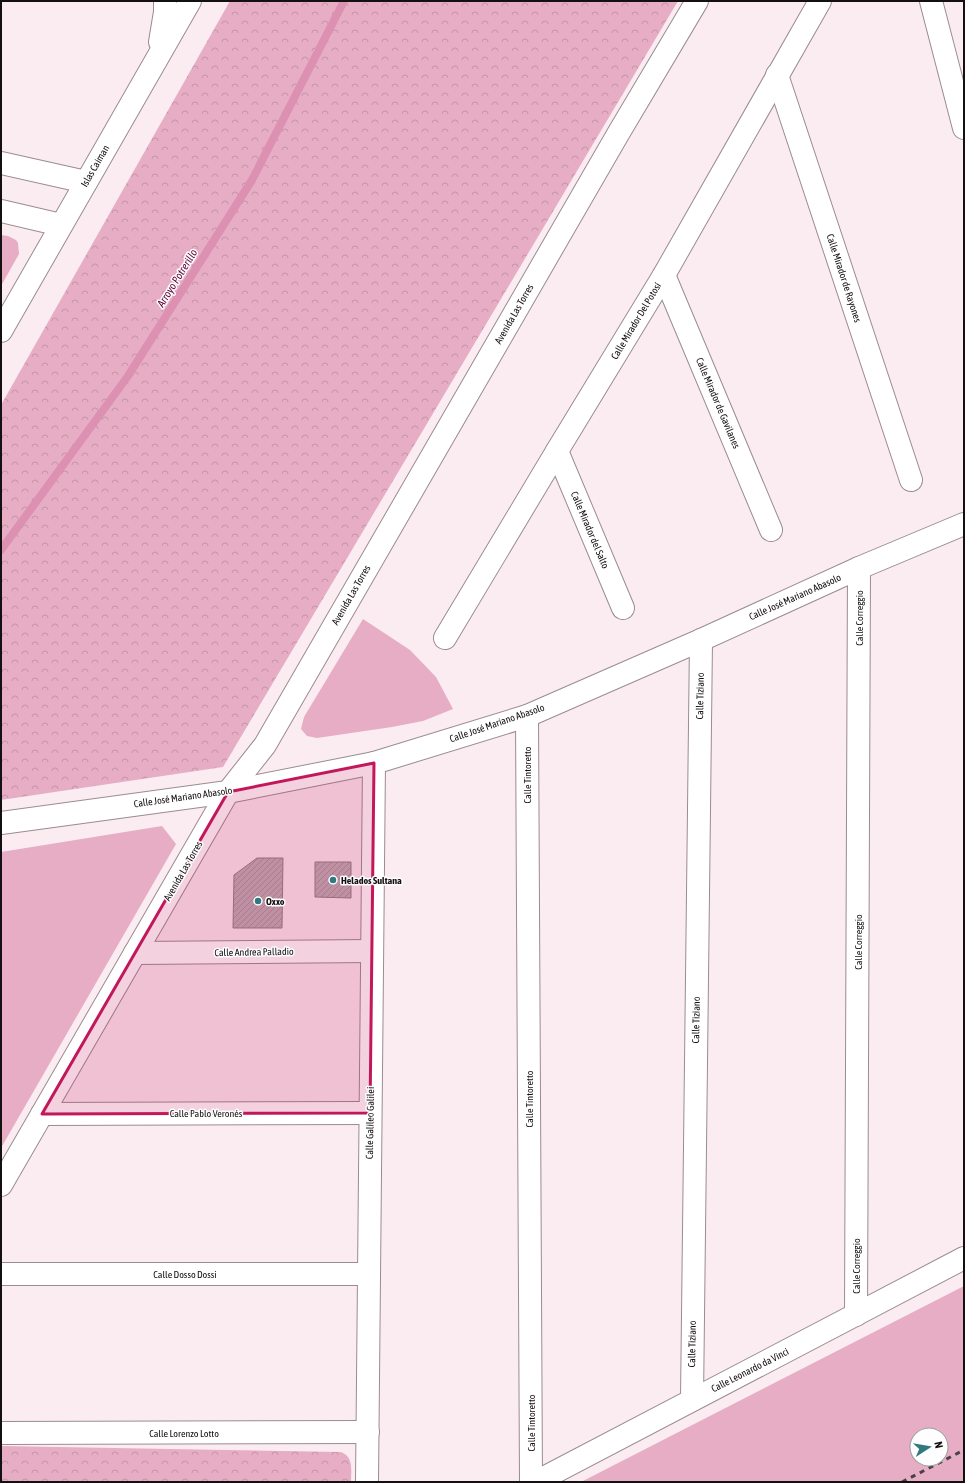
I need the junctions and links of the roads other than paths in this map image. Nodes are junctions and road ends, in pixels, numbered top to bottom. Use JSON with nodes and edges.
{"nodes":[{"id":1,"x":165,"y":1,"type":"edge"},
{"id":2,"x":190,"y":1,"type":"edge"},
{"id":3,"x":697,"y":1,"type":"edge"},
{"id":4,"x":820,"y":1,"type":"edge"},
{"id":5,"x":931,"y":1,"type":"edge"},
{"id":6,"x":151,"y":70,"type":"junction"},
{"id":7,"x":777,"y":75,"type":"junction"},
{"id":8,"x":964,"y":128,"type":"edge"},
{"id":9,"x":1,"y":163,"type":"edge"},
{"id":10,"x":86,"y":182,"type":"junction"},
{"id":11,"x":1,"y":212,"type":"edge"},
{"id":12,"x":61,"y":225,"type":"junction"},
{"id":13,"x":664,"y":275,"type":"junction"},
{"id":14,"x":1,"y":331,"type":"edge"},
{"id":15,"x":556,"y":451,"type":"junction"},
{"id":16,"x":911,"y":480,"type":"dead end"},
{"id":17,"x":964,"y":524,"type":"edge"},
{"id":18,"x":771,"y":530,"type":"dead end"},
{"id":19,"x":859,"y":568,"type":"junction"},
{"id":20,"x":623,"y":608,"type":"dead end"},
{"id":21,"x":445,"y":638,"type":"dead end"},
{"id":22,"x":701,"y":640,"type":"junction"},
{"id":23,"x":527,"y":716,"type":"junction"},
{"id":24,"x":374,"y":763,"type":"junction"},
{"id":25,"x":228,"y":792,"type":"junction"},
{"id":26,"x":1,"y":823,"type":"edge"},
{"id":27,"x":372,"y":950,"type":"junction"},
{"id":28,"x":135,"y":953,"type":"junction"},
{"id":29,"x":370,"y":1113,"type":"junction"},
{"id":30,"x":42,"y":1114,"type":"junction"},
{"id":31,"x":1,"y":1185,"type":"edge"},
{"id":32,"x":964,"y":1258,"type":"edge"},
{"id":33,"x":1,"y":1274,"type":"edge"},
{"id":34,"x":369,"y":1274,"type":"junction"},
{"id":35,"x":856,"y":1315,"type":"junction"},
{"id":36,"x":692,"y":1400,"type":"junction"},
{"id":37,"x":368,"y":1432,"type":"junction"},
{"id":38,"x":1,"y":1433,"type":"edge"},
{"id":39,"x":367,"y":1482,"type":"edge"},
{"id":40,"x":531,"y":1482,"type":"edge"},
{"id":41,"x":536,"y":1482,"type":"edge"}],
"edges":[{"from":1,"to":6,"type":"street"},
{"from":2,"to":6,"type":"street","name":"Islas Caiman"},
{"from":3,"to":25,"type":"street","name":"Avenida Las Torres"},
{"from":4,"to":7,"type":"street","name":"Calle Mirador Del Potosí"},
{"from":5,"to":8,"type":"street"},
{"from":6,"to":10,"type":"street","name":"Islas Caiman"},
{"from":7,"to":13,"type":"street","name":"Calle Mirador Del Potosí"},
{"from":7,"to":16,"type":"street","name":"Calle Mirador de Rayones"},
{"from":9,"to":10,"type":"street"},
{"from":10,"to":12,"type":"street","name":"Islas Caiman"},
{"from":11,"to":12,"type":"street"},
{"from":12,"to":14,"type":"street","name":"Islas Caiman"},
{"from":13,"to":15,"type":"street","name":"Calle Mirador Del Potosí"},
{"from":13,"to":18,"type":"street","name":"Calle Mirador de Gavilanes"},
{"from":15,"to":20,"type":"street","name":"Calle Mirador del Salto"},
{"from":15,"to":21,"type":"street","name":"Calle Mirador Del Potosí"},
{"from":17,"to":19,"type":"street","name":"Calle José Mariano Abasolo"},
{"from":19,"to":22,"type":"street","name":"Calle José Mariano Abasolo"},
{"from":19,"to":35,"type":"street","name":"Calle Correggio"},
{"from":22,"to":23,"type":"street","name":"Calle José Mariano Abasolo"},
{"from":22,"to":36,"type":"street","name":"Calle Tiziano"},
{"from":23,"to":24,"type":"street","name":"Calle José Mariano Abasolo"},
{"from":23,"to":40,"type":"street","name":"Calle Tintoretto"},
{"from":24,"to":25,"type":"street","name":"Calle José Mariano Abasolo"},
{"from":24,"to":27,"type":"street","name":"Calle Galileo Galilei"},
{"from":25,"to":26,"type":"street","name":"Calle José Mariano Abasolo"},
{"from":25,"to":28,"type":"street","name":"Avenida Las Torres"},
{"from":27,"to":28,"type":"street","name":"Calle Andrea Palladio"},
{"from":27,"to":29,"type":"street","name":"Calle Galileo Galilei"},
{"from":28,"to":30,"type":"street","name":"Avenida Las Torres"},
{"from":29,"to":30,"type":"street","name":"Calle Pablo Veronés"},
{"from":29,"to":34,"type":"street","name":"Calle Galileo Galilei"},
{"from":30,"to":31,"type":"street","name":"Avenida Las Torres"},
{"from":32,"to":35,"type":"street","name":"Calle Leonardo da Vinci"},
{"from":33,"to":34,"type":"street","name":"Calle Dosso Dossi"},
{"from":34,"to":37,"type":"street","name":"Calle Galileo Galilei"},
{"from":35,"to":36,"type":"street","name":"Calle Leonardo da Vinci"},
{"from":36,"to":41,"type":"street","name":"Calle Leonardo da Vinci"},
{"from":37,"to":38,"type":"street","name":"Calle Lorenzo Lotto"},
{"from":37,"to":39,"type":"street","name":"Calle Galileo Galilei"}]}
